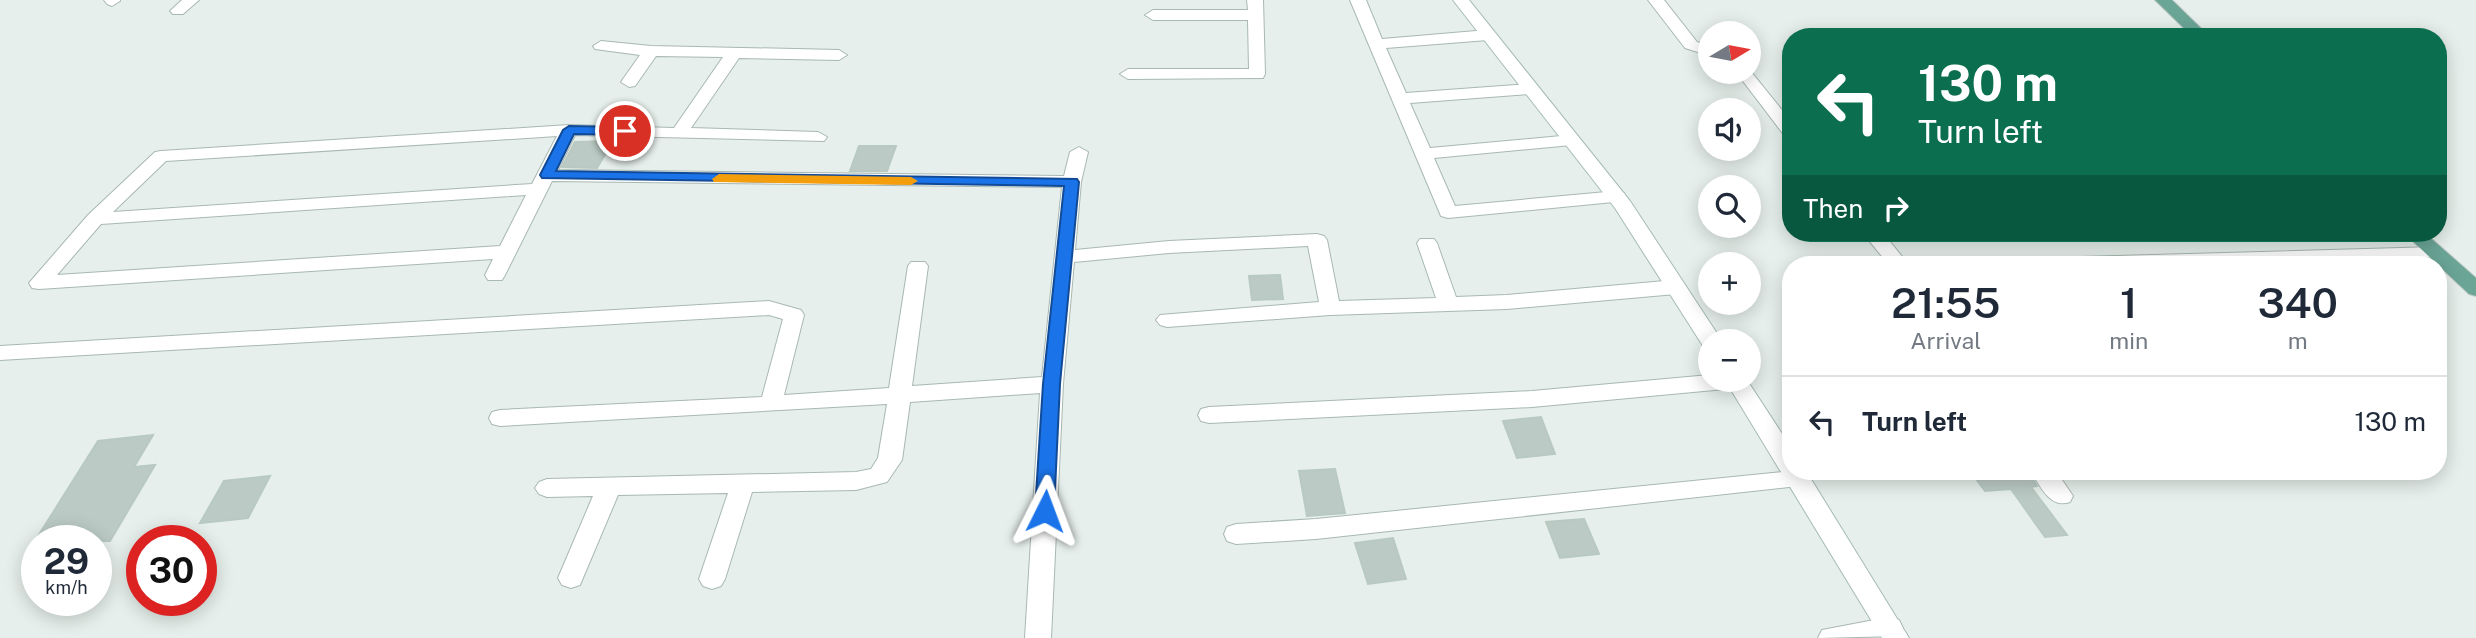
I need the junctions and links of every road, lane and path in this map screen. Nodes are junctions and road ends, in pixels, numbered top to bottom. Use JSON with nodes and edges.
{"nodes":[{"id":1,"x":191,"y":0,"type":"edge"},
{"id":2,"x":1358,"y":0,"type":"edge"},
{"id":3,"x":1461,"y":0,"type":"edge"},
{"id":4,"x":1656,"y":0,"type":"edge"},
{"id":5,"x":2163,"y":0,"type":"edge"},
{"id":6,"x":1255,"y":8,"type":"edge"},
{"id":7,"x":178,"y":11,"type":"dead end"},
{"id":8,"x":1153,"y":15,"type":"dead end"},
{"id":9,"x":2193,"y":28,"type":"edge"},
{"id":10,"x":1489,"y":35,"type":"junction"},
{"id":11,"x":1377,"y":44,"type":"junction"},
{"id":12,"x":601,"y":46,"type":"dead end"},
{"id":13,"x":1698,"y":47,"type":"edge"},
{"id":14,"x":651,"y":51,"type":"junction"},
{"id":15,"x":733,"y":54,"type":"junction"},
{"id":16,"x":839,"y":55,"type":"dead end"},
{"id":17,"x":1128,"y":74,"type":"dead end"},
{"id":18,"x":629,"y":82,"type":"dead end"},
{"id":19,"x":1753,"y":84,"type":"edge"},
{"id":20,"x":1531,"y":89,"type":"junction"},
{"id":21,"x":1399,"y":99,"type":"junction"},
{"id":22,"x":1782,"y":121,"type":"edge"},
{"id":23,"x":569,"y":130,"type":"junction"},
{"id":24,"x":680,"y":132,"type":"junction"},
{"id":25,"x":818,"y":137,"type":"dead end"},
{"id":26,"x":1572,"y":140,"type":"junction"},
{"id":27,"x":1079,"y":152,"type":"dead end"},
{"id":28,"x":1423,"y":154,"type":"junction"},
{"id":29,"x":543,"y":182,"type":"junction"},
{"id":30,"x":1072,"y":182,"type":"junction"},
{"id":31,"x":1617,"y":197,"type":"junction"},
{"id":32,"x":95,"y":219,"type":"junction"},
{"id":33,"x":1880,"y":242,"type":"edge"},
{"id":34,"x":2424,"y":242,"type":"edge"},
{"id":35,"x":1427,"y":243,"type":"dead end"},
{"id":36,"x":507,"y":252,"type":"junction"},
{"id":37,"x":2436,"y":253,"type":"junction"},
{"id":38,"x":1892,"y":256,"type":"edge"},
{"id":39,"x":2329,"y":256,"type":"edge"},
{"id":40,"x":2439,"y":256,"type":"edge"},
{"id":41,"x":1064,"y":257,"type":"junction"},
{"id":42,"x":2447,"y":263,"type":"edge"},
{"id":43,"x":918,"y":265,"type":"dead end"},
{"id":44,"x":495,"y":275,"type":"dead end"},
{"id":45,"x":1676,"y":287,"type":"junction"},
{"id":46,"x":2476,"y":289,"type":"edge"},
{"id":47,"x":1448,"y":303,"type":"junction"},
{"id":48,"x":1331,"y":308,"type":"junction"},
{"id":49,"x":1167,"y":320,"type":"dead end"},
{"id":50,"x":1703,"y":329,"type":"edge"},
{"id":51,"x":0,"y":352,"type":"edge"},
{"id":52,"x":1052,"y":384,"type":"junction"},
{"id":53,"x":1698,"y":384,"type":"edge"},
{"id":54,"x":1744,"y":392,"type":"edge"},
{"id":55,"x":900,"y":395,"type":"junction"},
{"id":56,"x":771,"y":404,"type":"junction"},
{"id":57,"x":1209,"y":415,"type":"dead end"},
{"id":58,"x":500,"y":418,"type":"dead end"},
{"id":59,"x":1782,"y":452,"type":"edge"},
{"id":60,"x":1782,"y":474,"type":"edge"},
{"id":61,"x":1800,"y":480,"type":"edge"},
{"id":62,"x":2049,"y":480,"type":"edge"},
{"id":63,"x":743,"y":483,"type":"junction"},
{"id":64,"x":609,"y":486,"type":"junction"},
{"id":65,"x":547,"y":488,"type":"dead end"},
{"id":66,"x":2061,"y":496,"type":"dead end"},
{"id":67,"x":1236,"y":534,"type":"dead end"},
{"id":68,"x":572,"y":578,"type":"dead end"},
{"id":69,"x":712,"y":579,"type":"dead end"},
{"id":70,"x":1893,"y":633,"type":"edge"},
{"id":71,"x":1038,"y":638,"type":"edge"},
{"id":72,"x":1831,"y":638,"type":"edge"}],
"edges":[{"from":1,"to":7,"type":"street"},
{"from":2,"to":11,"type":"street"},
{"from":3,"to":10,"type":"street"},
{"from":4,"to":13,"type":"street"},
{"from":5,"to":9,"type":"main road"},
{"from":6,"to":8,"type":"street"},
{"from":6,"to":17,"type":"street"},
{"from":10,"to":11,"type":"street"},
{"from":10,"to":20,"type":"street"},
{"from":11,"to":21,"type":"street"},
{"from":12,"to":14,"type":"street"},
{"from":14,"to":15,"type":"street"},
{"from":14,"to":18,"type":"street"},
{"from":15,"to":16,"type":"street"},
{"from":15,"to":24,"type":"street"},
{"from":19,"to":22,"type":"street"},
{"from":20,"to":21,"type":"street"},
{"from":20,"to":26,"type":"street"},
{"from":21,"to":28,"type":"street"},
{"from":23,"to":24,"type":"street"},
{"from":23,"to":29,"type":"street"},
{"from":23,"to":32,"type":"street"},
{"from":24,"to":25,"type":"street"},
{"from":26,"to":28,"type":"street"},
{"from":26,"to":31,"type":"street"},
{"from":27,"to":30,"type":"street"},
{"from":28,"to":31,"type":"street"},
{"from":29,"to":30,"type":"street"},
{"from":29,"to":32,"type":"street"},
{"from":29,"to":36,"type":"street"},
{"from":30,"to":41,"type":"street"},
{"from":31,"to":45,"type":"street"},
{"from":32,"to":36,"type":"street"},
{"from":33,"to":38,"type":"street"},
{"from":34,"to":37,"type":"main road"},
{"from":35,"to":47,"type":"street"},
{"from":36,"to":44,"type":"street"},
{"from":37,"to":39,"type":"street"},
{"from":37,"to":40,"type":"main road"},
{"from":41,"to":48,"type":"street"},
{"from":41,"to":52,"type":"street"},
{"from":42,"to":46,"type":"main road"},
{"from":43,"to":55,"type":"street"},
{"from":45,"to":47,"type":"street"},
{"from":45,"to":50,"type":"street"},
{"from":47,"to":48,"type":"street"},
{"from":48,"to":49,"type":"street"},
{"from":51,"to":56,"type":"street"},
{"from":52,"to":55,"type":"street"},
{"from":52,"to":71,"type":"street"},
{"from":53,"to":57,"type":"street"},
{"from":54,"to":59,"type":"street"},
{"from":55,"to":56,"type":"street"},
{"from":55,"to":63,"type":"street"},
{"from":56,"to":58,"type":"street"},
{"from":60,"to":67,"type":"street"},
{"from":61,"to":70,"type":"street"},
{"from":62,"to":66,"type":"street"},
{"from":63,"to":64,"type":"street"},
{"from":63,"to":69,"type":"street"},
{"from":64,"to":65,"type":"street"},
{"from":64,"to":68,"type":"street"},
{"from":70,"to":72,"type":"street"}]}
